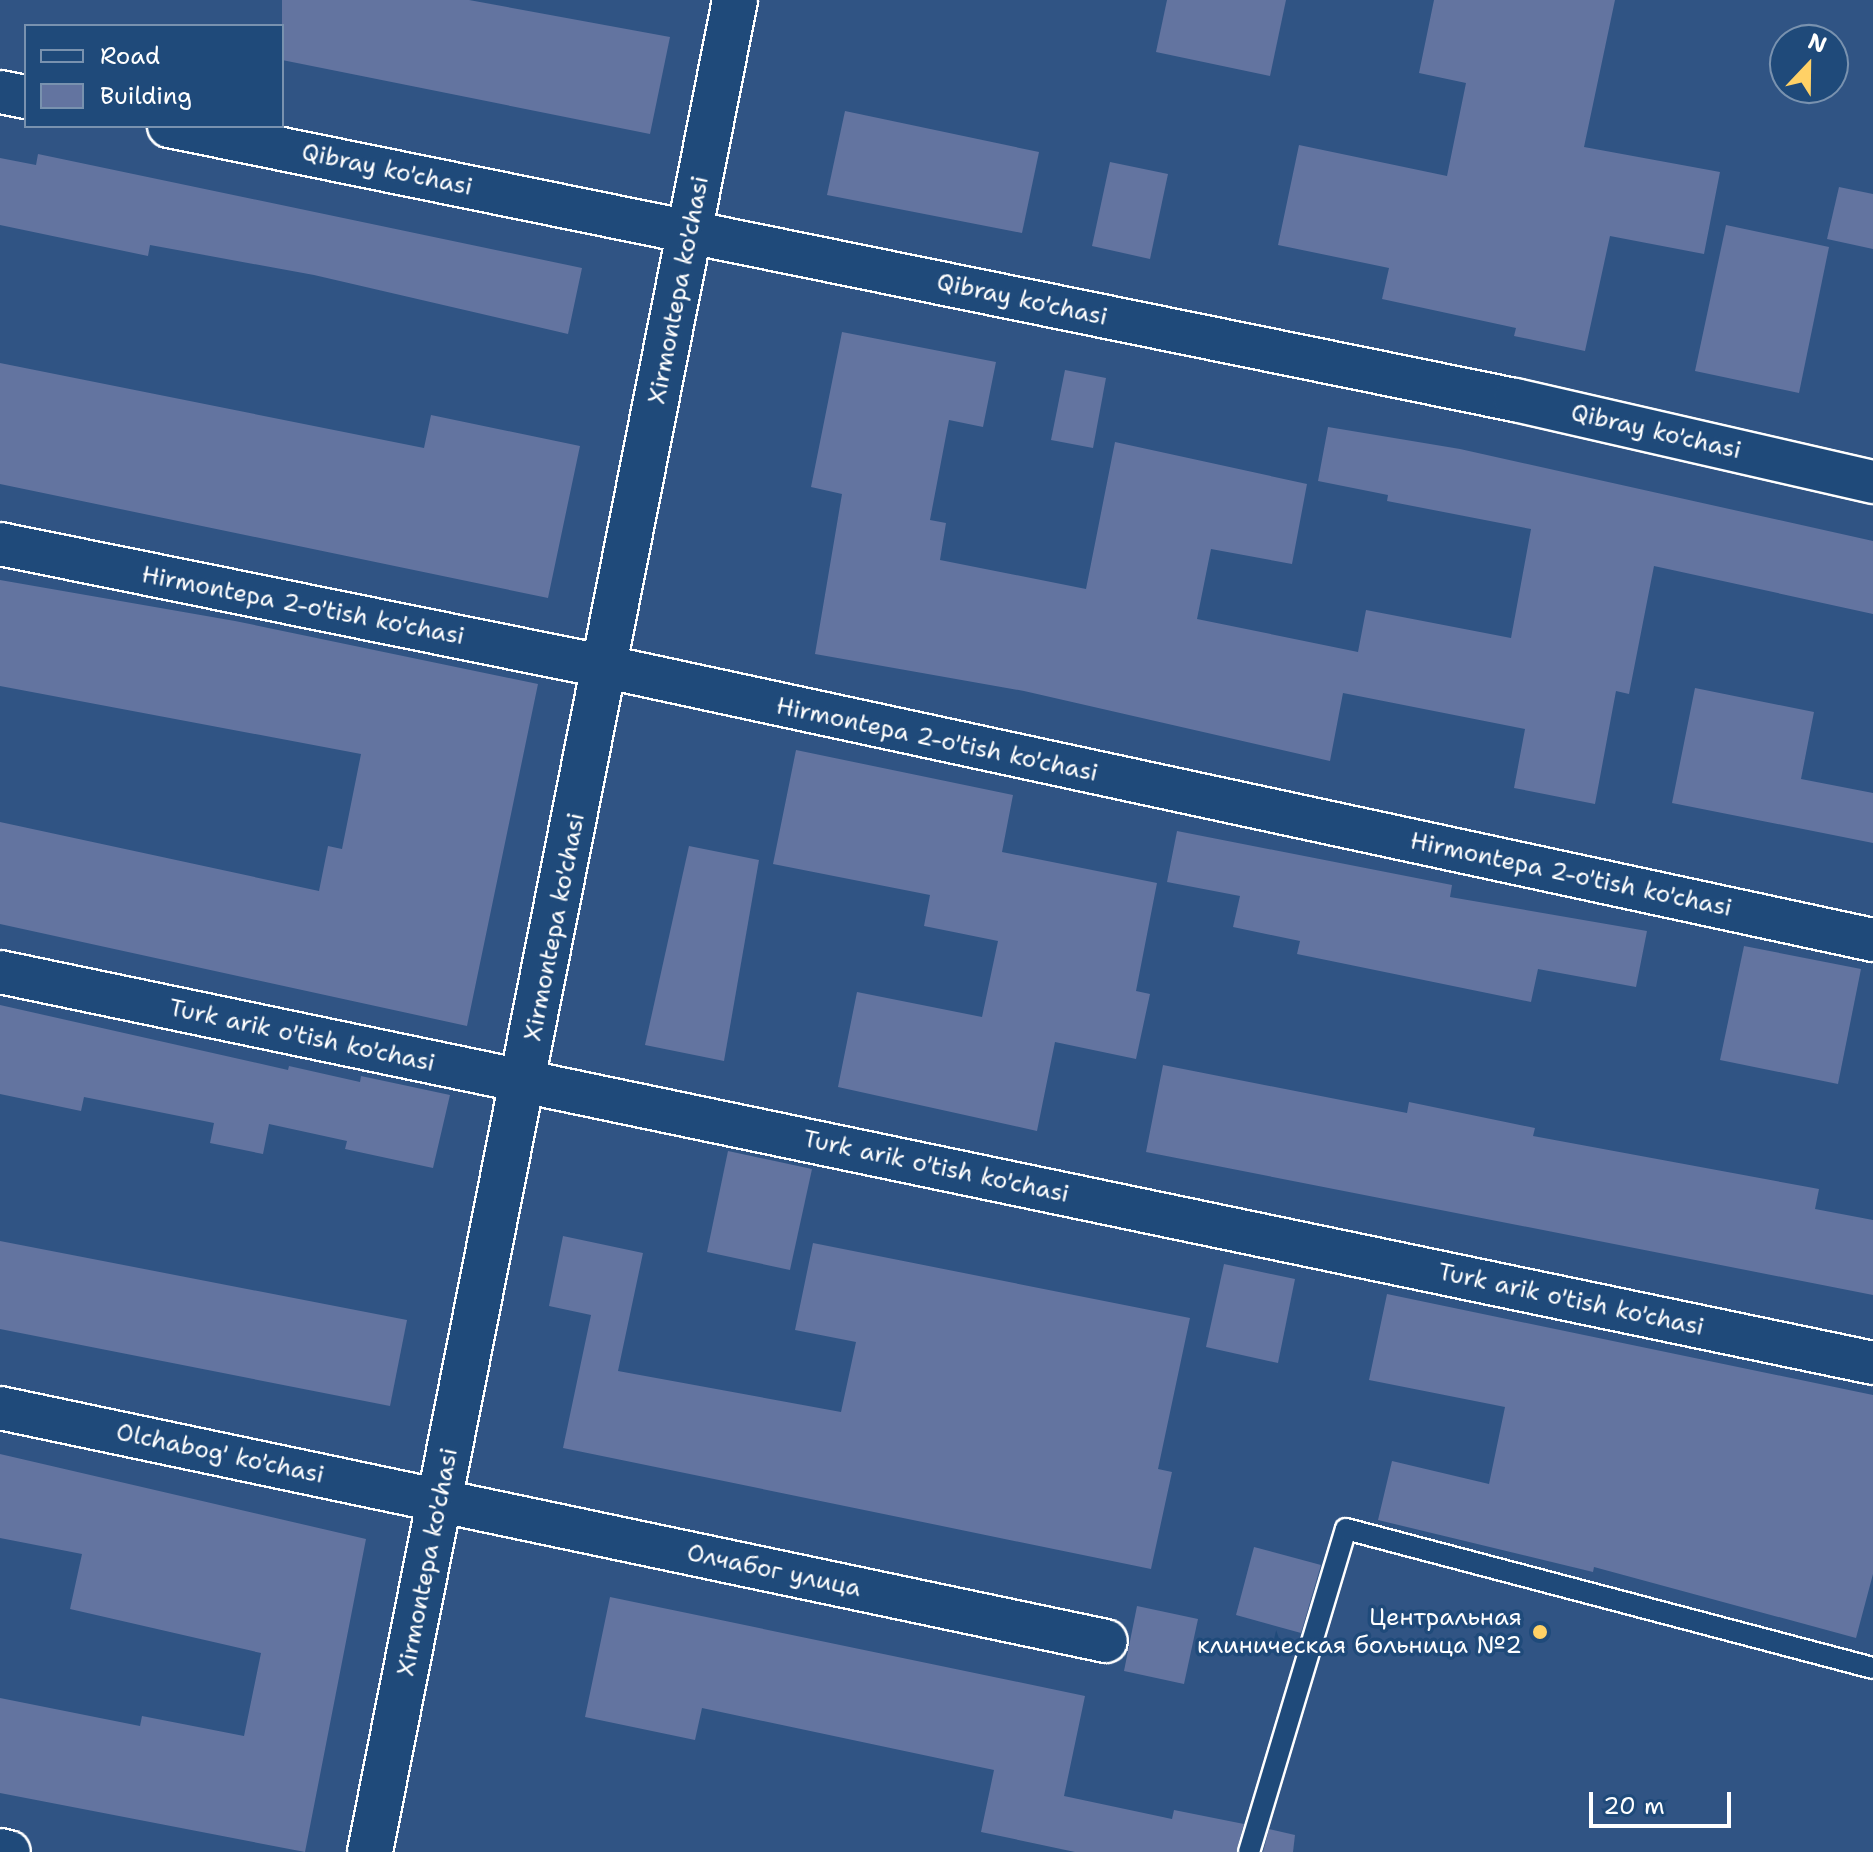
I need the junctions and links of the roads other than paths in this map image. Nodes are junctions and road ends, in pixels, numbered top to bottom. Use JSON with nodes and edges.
{"nodes":[{"id":1,"x":735,"y":0,"type":"edge"},
{"id":2,"x":0,"y":92,"type":"edge"},
{"id":3,"x":24,"y":97,"type":"edge"},
{"id":4,"x":179,"y":128,"type":"edge"},
{"id":5,"x":689,"y":232,"type":"junction"},
{"id":6,"x":1873,"y":482,"type":"edge"},
{"id":7,"x":0,"y":544,"type":"edge"},
{"id":8,"x":607,"y":667,"type":"junction"},
{"id":9,"x":1873,"y":940,"type":"edge"},
{"id":10,"x":0,"y":972,"type":"edge"},
{"id":11,"x":525,"y":1082,"type":"junction"},
{"id":12,"x":1873,"y":1363,"type":"edge"},
{"id":13,"x":0,"y":1408,"type":"edge"},
{"id":14,"x":441,"y":1501,"type":"junction"},
{"id":15,"x":1106,"y":1641,"type":"dead end"},
{"id":16,"x":1873,"y":1668,"type":"edge"},
{"id":17,"x":0,"y":1850,"type":"edge"},
{"id":18,"x":9,"y":1852,"type":"edge"},
{"id":19,"x":370,"y":1852,"type":"edge"},
{"id":20,"x":1249,"y":1852,"type":"edge"}],
"edges":[{"from":1,"to":5,"type":"street","name":"Xirmontepa ko'chasi"},
{"from":2,"to":3,"type":"street"},
{"from":4,"to":5,"type":"street","name":"Qibray ko'chasi"},
{"from":5,"to":6,"type":"street","name":"Qibray ko'chasi"},
{"from":5,"to":8,"type":"street","name":"Xirmontepa ko'chasi"},
{"from":7,"to":8,"type":"street","name":"Hirmontepa 2-o'tish ko'chasi"},
{"from":8,"to":9,"type":"street","name":"Hirmontepa 2-o'tish ko'chasi"},
{"from":8,"to":11,"type":"street","name":"Xirmontepa ko'chasi"},
{"from":10,"to":11,"type":"street","name":"Turk arik o'tish ko'chasi"},
{"from":11,"to":12,"type":"street","name":"Turk arik o'tish ko'chasi"},
{"from":11,"to":14,"type":"street","name":"Xirmontepa ko'chasi"},
{"from":13,"to":14,"type":"street","name":"Olchabog' ko'chasi"},
{"from":14,"to":15,"type":"street","name":"Олчабог улица"},
{"from":14,"to":19,"type":"street","name":"Xirmontepa ko'chasi"},
{"from":16,"to":20,"type":"lane"},
{"from":17,"to":18,"type":"street"}]}
